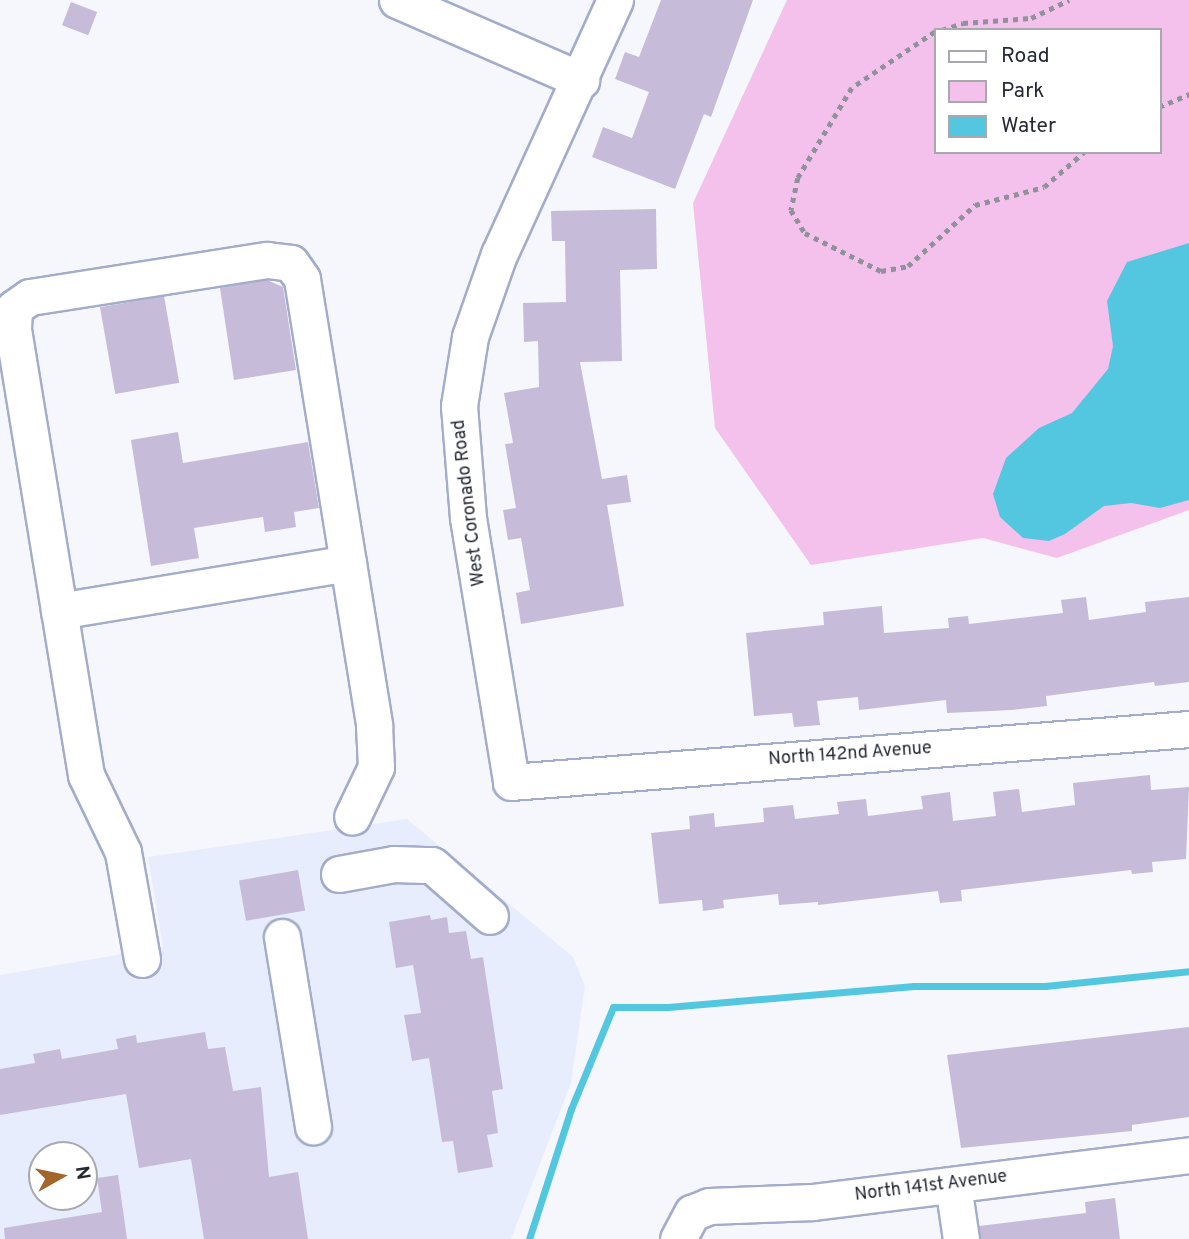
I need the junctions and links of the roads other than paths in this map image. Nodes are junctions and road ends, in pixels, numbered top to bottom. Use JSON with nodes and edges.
{"nodes":[{"id":1,"x":397,"y":0,"type":"edge"},
{"id":2,"x":615,"y":0,"type":"edge"},
{"id":3,"x":581,"y":80,"type":"junction"},
{"id":4,"x":348,"y":563,"type":"junction"},
{"id":5,"x":59,"y":611,"type":"junction"},
{"id":6,"x":1189,"y":729,"type":"edge"},
{"id":7,"x":512,"y":782,"type":"joint"},
{"id":8,"x":352,"y":817,"type":"dead end"},
{"id":9,"x":339,"y":874,"type":"dead end"},
{"id":10,"x":490,"y":916,"type":"dead end"},
{"id":11,"x":282,"y":937,"type":"dead end"},
{"id":12,"x":142,"y":959,"type":"dead end"},
{"id":13,"x":313,"y":1126,"type":"dead end"},
{"id":14,"x":1189,"y":1155,"type":"edge"},
{"id":15,"x":953,"y":1185,"type":"junction"},
{"id":16,"x":680,"y":1234,"type":"edge"},
{"id":17,"x":961,"y":1239,"type":"edge"}],
"edges":[{"from":1,"to":3,"type":"street"},
{"from":2,"to":3,"type":"street","name":"West Coronado Road"},
{"from":3,"to":7,"type":"street","name":"West Coronado Road"},
{"from":4,"to":5,"type":"street"},
{"from":4,"to":5,"type":"street"},
{"from":4,"to":8,"type":"street"},
{"from":5,"to":12,"type":"street"},
{"from":6,"to":7,"type":"street","name":"North 142nd Avenue"},
{"from":9,"to":10,"type":"street"},
{"from":11,"to":13,"type":"street"},
{"from":14,"to":15,"type":"street","name":"North 141st Avenue"},
{"from":15,"to":16,"type":"street","name":"North 141st Avenue"},
{"from":15,"to":17,"type":"street"}]}
